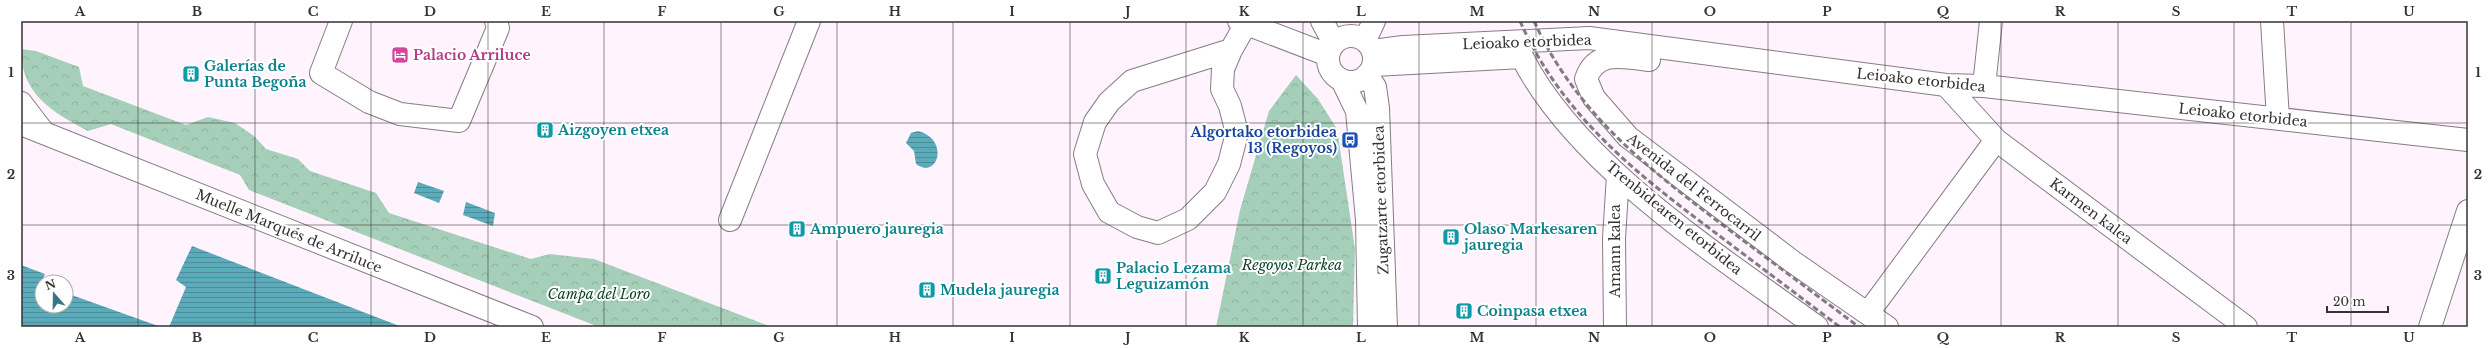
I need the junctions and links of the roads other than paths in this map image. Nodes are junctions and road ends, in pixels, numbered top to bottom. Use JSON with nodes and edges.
{"nodes":[{"id":1,"x":341,"y":21,"type":"edge"},
{"id":2,"x":496,"y":21,"type":"edge"},
{"id":3,"x":809,"y":21,"type":"edge"},
{"id":4,"x":1322,"y":21,"type":"edge"},
{"id":5,"x":1991,"y":21,"type":"edge"},
{"id":6,"x":2272,"y":21,"type":"edge"},
{"id":7,"x":1242,"y":22,"type":"edge"},
{"id":8,"x":1331,"y":49,"type":"junction"},
{"id":9,"x":1231,"y":50,"type":"junction"},
{"id":10,"x":1371,"y":51,"type":"edge"},
{"id":11,"x":1702,"y":52,"type":"junction"},
{"id":12,"x":1342,"y":80,"type":"junction"},
{"id":13,"x":1946,"y":85,"type":"junction"},
{"id":14,"x":1984,"y":86,"type":"junction"},
{"id":15,"x":21,"y":103,"type":"edge"},
{"id":16,"x":2278,"y":119,"type":"junction"},
{"id":17,"x":21,"y":124,"type":"edge"},
{"id":18,"x":46,"y":136,"type":"junction"},
{"id":19,"x":1996,"y":140,"type":"junction"},
{"id":20,"x":2468,"y":140,"type":"edge"},
{"id":21,"x":1618,"y":175,"type":"junction"},
{"id":22,"x":2468,"y":211,"type":"edge"},
{"id":23,"x":730,"y":220,"type":"dead end"},
{"id":24,"x":1868,"y":313,"type":"junction"},
{"id":25,"x":532,"y":327,"type":"edge"},
{"id":26,"x":1369,"y":327,"type":"edge"},
{"id":27,"x":1386,"y":327,"type":"edge"},
{"id":28,"x":1615,"y":327,"type":"edge"},
{"id":29,"x":1817,"y":327,"type":"edge"},
{"id":30,"x":1887,"y":327,"type":"edge"},
{"id":31,"x":2246,"y":327,"type":"edge"},
{"id":32,"x":2430,"y":327,"type":"edge"}],
"edges":[{"from":1,"to":2,"type":"street"},
{"from":3,"to":23,"type":"street"},
{"from":4,"to":8,"type":"street"},
{"from":5,"to":14,"type":"street"},
{"from":6,"to":16,"type":"street"},
{"from":7,"to":8,"type":"street"},
{"from":7,"to":9,"type":"street"},
{"from":8,"to":10,"type":"street"},
{"from":8,"to":12,"type":"street"},
{"from":9,"to":9,"type":"street"},
{"from":10,"to":11,"type":"street","name":"Leioako etorbidea"},
{"from":10,"to":12,"type":"street"},
{"from":10,"to":21,"type":"street","name":"Trenbidearen etorbidea"},
{"from":10,"to":27,"type":"street","name":"Zugatzarte etorbidea"},
{"from":11,"to":13,"type":"street","name":"Leioako etorbidea"},
{"from":11,"to":24,"type":"street","name":"Avenida del Ferrocarril"},
{"from":12,"to":26,"type":"street","name":"Zugatzarte etorbidea"},
{"from":13,"to":14,"type":"street","name":"Leioako etorbidea"},
{"from":13,"to":19,"type":"street","name":"Karmen kalea"},
{"from":14,"to":16,"type":"street","name":"Leioako etorbidea"},
{"from":15,"to":18,"type":"street"},
{"from":16,"to":20,"type":"street","name":"Leioako etorbidea"},
{"from":17,"to":18,"type":"street","name":"Muelle Marqués de Arriluce"},
{"from":18,"to":25,"type":"street","name":"Muelle Marqués de Arriluce"},
{"from":19,"to":24,"type":"street"},
{"from":19,"to":31,"type":"street","name":"Karmen kalea"},
{"from":21,"to":28,"type":"street","name":"Amann kalea"},
{"from":21,"to":29,"type":"street","name":"Trenbidearen etorbidea"},
{"from":22,"to":32,"type":"street"},
{"from":24,"to":30,"type":"street","name":"Avenida del Ferrocarril"}]}
